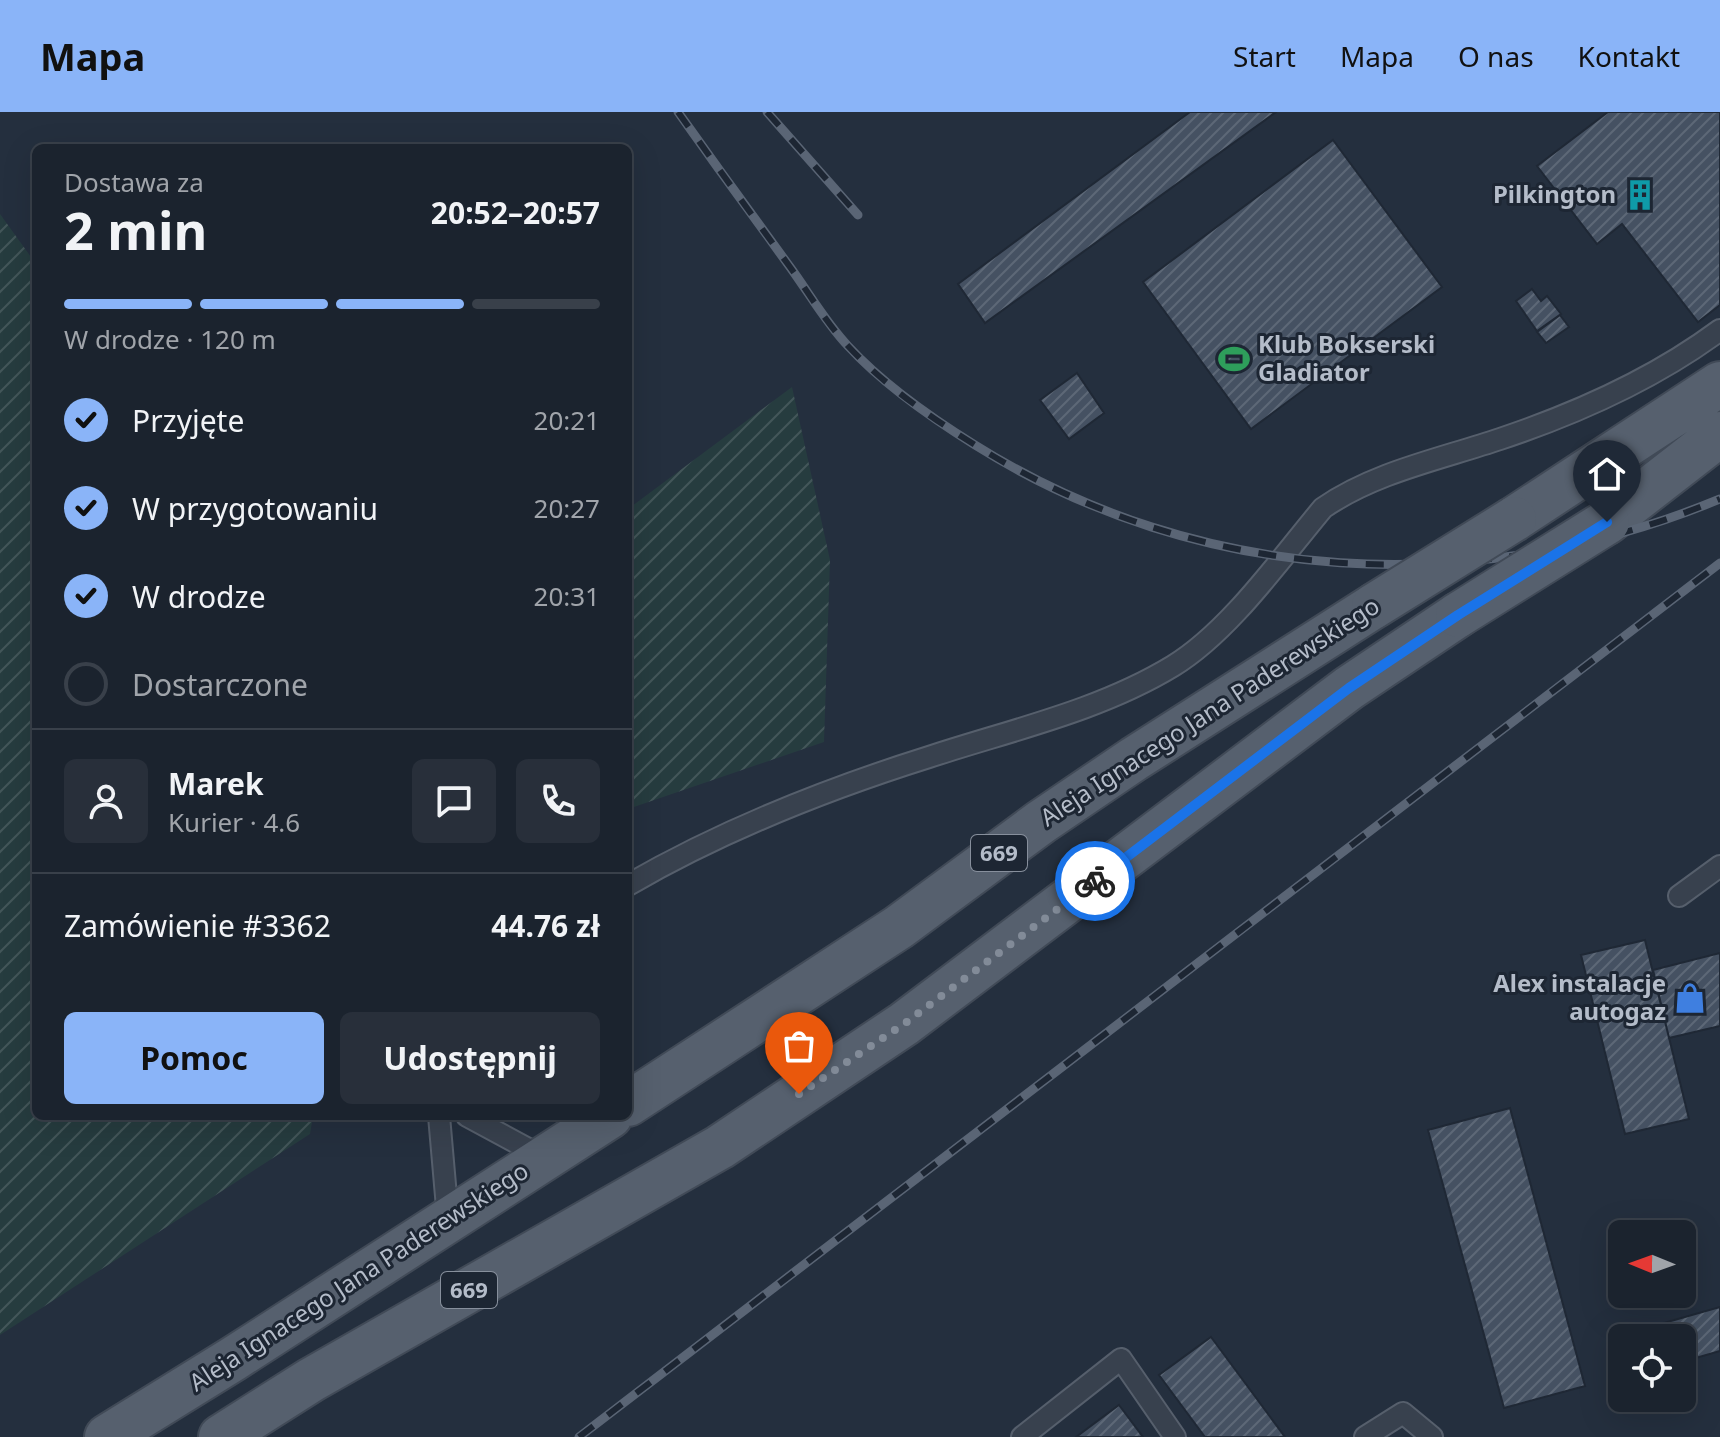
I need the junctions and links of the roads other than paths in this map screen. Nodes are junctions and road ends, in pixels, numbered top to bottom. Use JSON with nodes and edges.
{"nodes":[{"id":1,"x":1720,"y":330,"type":"edge"},
{"id":2,"x":1720,"y":384,"type":"edge"},
{"id":3,"x":1720,"y":434,"type":"edge"},
{"id":4,"x":1720,"y":461,"type":"edge"},
{"id":5,"x":1607,"y":522,"type":"junction"},
{"id":6,"x":1720,"y":866,"type":"edge"},
{"id":7,"x":632,"y":883,"type":"edge"},
{"id":8,"x":1679,"y":896,"type":"dead end"},
{"id":9,"x":632,"y":1101,"type":"edge"},
{"id":10,"x":439,"y":1120,"type":"edge"},
{"id":11,"x":474,"y":1120,"type":"edge"},
{"id":12,"x":604,"y":1120,"type":"edge"},
{"id":13,"x":545,"y":1158,"type":"junction"},
{"id":14,"x":448,"y":1219,"type":"junction"},
{"id":15,"x":1029,"y":1435,"type":"edge"},
{"id":16,"x":107,"y":1437,"type":"edge"},
{"id":17,"x":221,"y":1437,"type":"edge"},
{"id":18,"x":1175,"y":1437,"type":"edge"},
{"id":19,"x":1365,"y":1437,"type":"edge"},
{"id":20,"x":1432,"y":1437,"type":"edge"}],
"edges":[{"from":1,"to":7,"type":"lane"},
{"from":2,"to":9,"type":"main road","name":"Aleja Ignacego Jana Paderewskiego","number":"669","bridge":true},
{"from":3,"to":5,"type":"main road"},
{"from":4,"to":5,"type":"main road"},
{"from":5,"to":17,"type":"main road","number":"669","bridge":true},
{"from":6,"to":8,"type":"lane"},
{"from":10,"to":14,"type":"lane"},
{"from":11,"to":13,"type":"lane"},
{"from":12,"to":13,"type":"main road","name":"Aleja Ignacego Jana Paderewskiego"},
{"from":13,"to":14,"type":"main road","name":"Aleja Ignacego Jana Paderewskiego"},
{"from":14,"to":16,"type":"main road","name":"Aleja Ignacego Jana Paderewskiego"},
{"from":15,"to":18,"type":"lane"},
{"from":19,"to":20,"type":"lane"}]}
